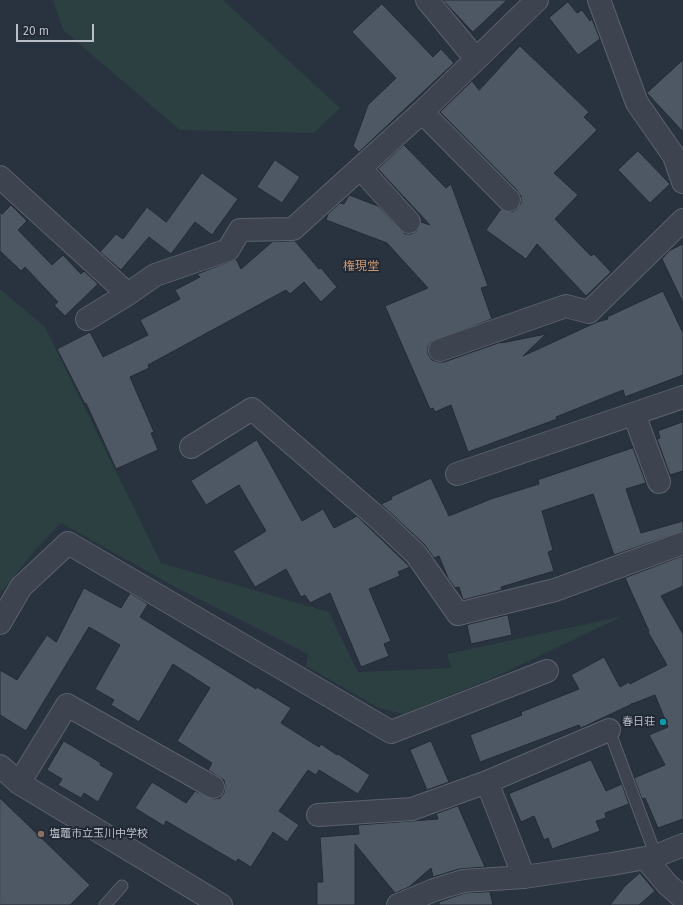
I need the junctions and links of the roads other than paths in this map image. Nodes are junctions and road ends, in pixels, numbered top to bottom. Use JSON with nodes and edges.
{"nodes":[{"id":1,"x":427,"y":0,"type":"edge"},
{"id":2,"x":538,"y":0,"type":"edge"},
{"id":3,"x":599,"y":0,"type":"edge"},
{"id":4,"x":476,"y":59,"type":"junction"},
{"id":5,"x":422,"y":112,"type":"junction"},
{"id":6,"x":360,"y":168,"type":"junction"},
{"id":7,"x":0,"y":177,"type":"edge"},
{"id":8,"x":683,"y":182,"type":"edge"},
{"id":9,"x":509,"y":200,"type":"dead end"},
{"id":10,"x":683,"y":220,"type":"edge"},
{"id":11,"x":408,"y":222,"type":"dead end"},
{"id":12,"x":128,"y":294,"type":"junction"},
{"id":13,"x":87,"y":319,"type":"dead end"},
{"id":14,"x":440,"y":350,"type":"dead end"},
{"id":15,"x":683,"y":397,"type":"edge"},
{"id":16,"x":634,"y":414,"type":"junction"},
{"id":17,"x":191,"y":447,"type":"dead end"},
{"id":18,"x":457,"y":474,"type":"dead end"},
{"id":19,"x":659,"y":482,"type":"dead end"},
{"id":20,"x":683,"y":543,"type":"edge"},
{"id":21,"x":0,"y":623,"type":"edge"},
{"id":22,"x":547,"y":671,"type":"dead end"},
{"id":23,"x":609,"y":730,"type":"joint"},
{"id":24,"x":0,"y":766,"type":"edge"},
{"id":25,"x":487,"y":782,"type":"junction"},
{"id":26,"x":19,"y":783,"type":"junction"},
{"id":27,"x":213,"y":787,"type":"dead end"},
{"id":28,"x":318,"y":815,"type":"dead end"},
{"id":29,"x":683,"y":844,"type":"edge"},
{"id":30,"x":651,"y":857,"type":"junction"},
{"id":31,"x":524,"y":877,"type":"junction"},
{"id":32,"x":122,"y":886,"type":"dead end"},
{"id":33,"x":683,"y":898,"type":"edge"},
{"id":34,"x":105,"y":905,"type":"edge"},
{"id":35,"x":221,"y":905,"type":"edge"},
{"id":36,"x":398,"y":905,"type":"edge"}],
"edges":[{"from":1,"to":4,"type":"street"},
{"from":2,"to":4,"type":"street"},
{"from":3,"to":8,"type":"street"},
{"from":4,"to":5,"type":"street"},
{"from":5,"to":6,"type":"street"},
{"from":5,"to":9,"type":"street"},
{"from":6,"to":11,"type":"street"},
{"from":6,"to":12,"type":"street"},
{"from":7,"to":12,"type":"street"},
{"from":10,"to":14,"type":"street"},
{"from":12,"to":13,"type":"street"},
{"from":15,"to":16,"type":"street"},
{"from":16,"to":18,"type":"street"},
{"from":16,"to":19,"type":"street"},
{"from":17,"to":20,"type":"street"},
{"from":21,"to":22,"type":"street"},
{"from":23,"to":25,"type":"street"},
{"from":23,"to":30,"type":"lane"},
{"from":24,"to":26,"type":"street"},
{"from":25,"to":28,"type":"street"},
{"from":25,"to":31,"type":"street"},
{"from":26,"to":27,"type":"street"},
{"from":26,"to":35,"type":"street"},
{"from":29,"to":30,"type":"street"},
{"from":30,"to":31,"type":"street"},
{"from":30,"to":33,"type":"street"},
{"from":31,"to":36,"type":"street"},
{"from":32,"to":34,"type":"lane"}]}
